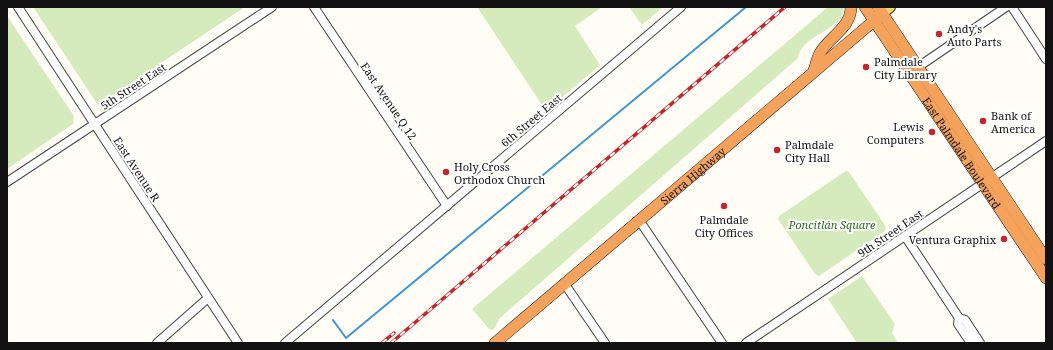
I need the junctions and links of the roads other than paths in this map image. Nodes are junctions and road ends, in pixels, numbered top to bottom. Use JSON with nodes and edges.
{"nodes":[{"id":1,"x":18,"y":7,"type":"edge"},
{"id":2,"x":272,"y":7,"type":"edge"},
{"id":3,"x":314,"y":7,"type":"edge"},
{"id":4,"x":681,"y":7,"type":"edge"},
{"id":5,"x":851,"y":7,"type":"edge"},
{"id":6,"x":865,"y":7,"type":"edge"},
{"id":7,"x":1006,"y":7,"type":"edge"},
{"id":8,"x":1012,"y":7,"type":"edge"},
{"id":9,"x":881,"y":12,"type":"edge"},
{"id":10,"x":1046,"y":59,"type":"edge"},
{"id":11,"x":918,"y":67,"type":"junction"},
{"id":12,"x":814,"y":71,"type":"junction"},
{"id":13,"x":95,"y":124,"type":"junction"},
{"id":14,"x":1046,"y":142,"type":"edge"},
{"id":15,"x":988,"y":180,"type":"junction"},
{"id":16,"x":7,"y":182,"type":"edge"},
{"id":17,"x":447,"y":206,"type":"junction"},
{"id":18,"x":639,"y":220,"type":"junction"},
{"id":19,"x":905,"y":236,"type":"junction"},
{"id":20,"x":1046,"y":259,"type":"edge"},
{"id":21,"x":1046,"y":278,"type":"edge"},
{"id":22,"x":564,"y":283,"type":"junction"},
{"id":23,"x":208,"y":298,"type":"junction"},
{"id":24,"x":959,"y":318,"type":"junction"},
{"id":25,"x":156,"y":343,"type":"edge"},
{"id":26,"x":238,"y":343,"type":"edge"},
{"id":27,"x":285,"y":343,"type":"edge"},
{"id":28,"x":495,"y":343,"type":"edge"},
{"id":29,"x":605,"y":343,"type":"edge"},
{"id":30,"x":722,"y":343,"type":"edge"},
{"id":31,"x":746,"y":343,"type":"edge"},
{"id":32,"x":970,"y":343,"type":"edge"},
{"id":33,"x":980,"y":343,"type":"edge"}],
"edges":[{"from":1,"to":13,"type":"street","name":"East Avenue R"},
{"from":2,"to":13,"type":"street","name":"5th Street East"},
{"from":3,"to":17,"type":"street","name":"East Avenue Q 12"},
{"from":4,"to":17,"type":"street","name":"6th Street East"},
{"from":5,"to":12,"type":"highway"},
{"from":6,"to":9,"type":"highway","name":"East Palmdale Boulevard"},
{"from":7,"to":11,"type":"street"},
{"from":8,"to":10,"type":"street"},
{"from":9,"to":11,"type":"highway","name":"East Palmdale Boulevard"},
{"from":9,"to":12,"type":"highway","name":"Sierra Highway"},
{"from":9,"to":15,"type":"highway","name":"East Palmdale Boulevard"},
{"from":11,"to":15,"type":"highway","name":"East Palmdale Boulevard"},
{"from":12,"to":18,"type":"highway","name":"Sierra Highway"},
{"from":13,"to":16,"type":"street","name":"5th Street East"},
{"from":13,"to":23,"type":"street","name":"East Avenue R"},
{"from":14,"to":15,"type":"street","name":"9th Street East"},
{"from":15,"to":19,"type":"street","name":"9th Street East"},
{"from":15,"to":20,"type":"highway","name":"East Palmdale Boulevard"},
{"from":15,"to":21,"type":"highway","name":"East Palmdale Boulevard"},
{"from":17,"to":27,"type":"street","name":"6th Street East"},
{"from":18,"to":22,"type":"highway","name":"Sierra Highway"},
{"from":18,"to":30,"type":"street"},
{"from":19,"to":24,"type":"street"},
{"from":19,"to":31,"type":"street","name":"9th Street East"},
{"from":22,"to":28,"type":"highway","name":"Sierra Highway"},
{"from":22,"to":29,"type":"street"},
{"from":23,"to":25,"type":"street"},
{"from":23,"to":26,"type":"street","name":"East Avenue R"},
{"from":24,"to":32,"type":"street"},
{"from":24,"to":33,"type":"street"}]}
